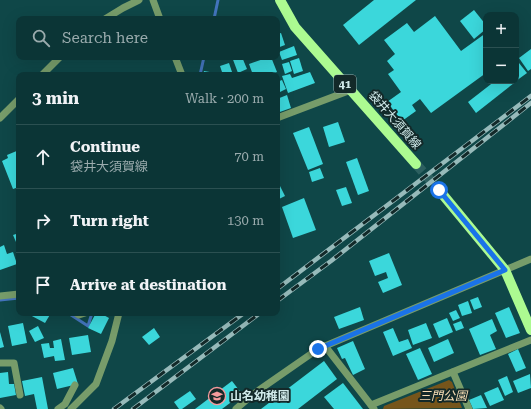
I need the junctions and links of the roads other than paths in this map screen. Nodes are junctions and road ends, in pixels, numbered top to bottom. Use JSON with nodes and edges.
{"nodes":[{"id":1,"x":139,"y":0,"type":"edge"},
{"id":2,"x":153,"y":0,"type":"edge"},
{"id":3,"x":280,"y":0,"type":"edge"},
{"id":4,"x":110,"y":16,"type":"edge"},
{"id":5,"x":159,"y":16,"type":"edge"},
{"id":6,"x":57,"y":60,"type":"edge"},
{"id":7,"x":176,"y":60,"type":"edge"},
{"id":8,"x":45,"y":72,"type":"edge"},
{"id":9,"x":181,"y":72,"type":"edge"},
{"id":10,"x":351,"y":90,"type":"junction"},
{"id":11,"x":16,"y":102,"type":"edge"},
{"id":12,"x":280,"y":117,"type":"edge"},
{"id":13,"x":0,"y":118,"type":"edge"},
{"id":14,"x":416,"y":164,"type":"tunnel mouth"},
{"id":15,"x":439,"y":190,"type":"tunnel mouth"},
{"id":16,"x":531,"y":259,"type":"edge"},
{"id":17,"x":505,"y":270,"type":"junction"},
{"id":18,"x":16,"y":294,"type":"edge"},
{"id":19,"x":0,"y":296,"type":"edge"},
{"id":20,"x":120,"y":316,"type":"edge"},
{"id":21,"x":531,"y":330,"type":"edge"},
{"id":22,"x":531,"y":340,"type":"edge"},
{"id":23,"x":325,"y":346,"type":"junction"},
{"id":24,"x":0,"y":363,"type":"edge"},
{"id":25,"x":452,"y":372,"type":"junction"},
{"id":26,"x":75,"y":384,"type":"dead end"},
{"id":27,"x":20,"y":395,"type":"dead end"},
{"id":28,"x":372,"y":407,"type":"edge"},
{"id":29,"x":58,"y":409,"type":"edge"},
{"id":30,"x":71,"y":409,"type":"edge"},
{"id":31,"x":236,"y":409,"type":"edge"},
{"id":32,"x":469,"y":409,"type":"edge"}],
"edges":[{"from":1,"to":4,"type":"street"},
{"from":2,"to":5,"type":"street"},
{"from":3,"to":10,"type":"main road","name":"袋井大須賀線","number":"41"},
{"from":6,"to":8,"type":"street"},
{"from":7,"to":9,"type":"street"},
{"from":10,"to":12,"type":"street"},
{"from":10,"to":14,"type":"main road","name":"袋井大須賀線","number":"41"},
{"from":11,"to":13,"type":"street"},
{"from":15,"to":17,"type":"main road"},
{"from":16,"to":17,"type":"street"},
{"from":17,"to":21,"type":"main road"},
{"from":17,"to":23,"type":"street"},
{"from":18,"to":19,"type":"street"},
{"from":20,"to":30,"type":"street"},
{"from":22,"to":25,"type":"street"},
{"from":23,"to":28,"type":"street"},
{"from":23,"to":31,"type":"street"},
{"from":24,"to":27,"type":"street"},
{"from":25,"to":28,"type":"street"},
{"from":25,"to":32,"type":"street"},
{"from":26,"to":29,"type":"street"}]}
